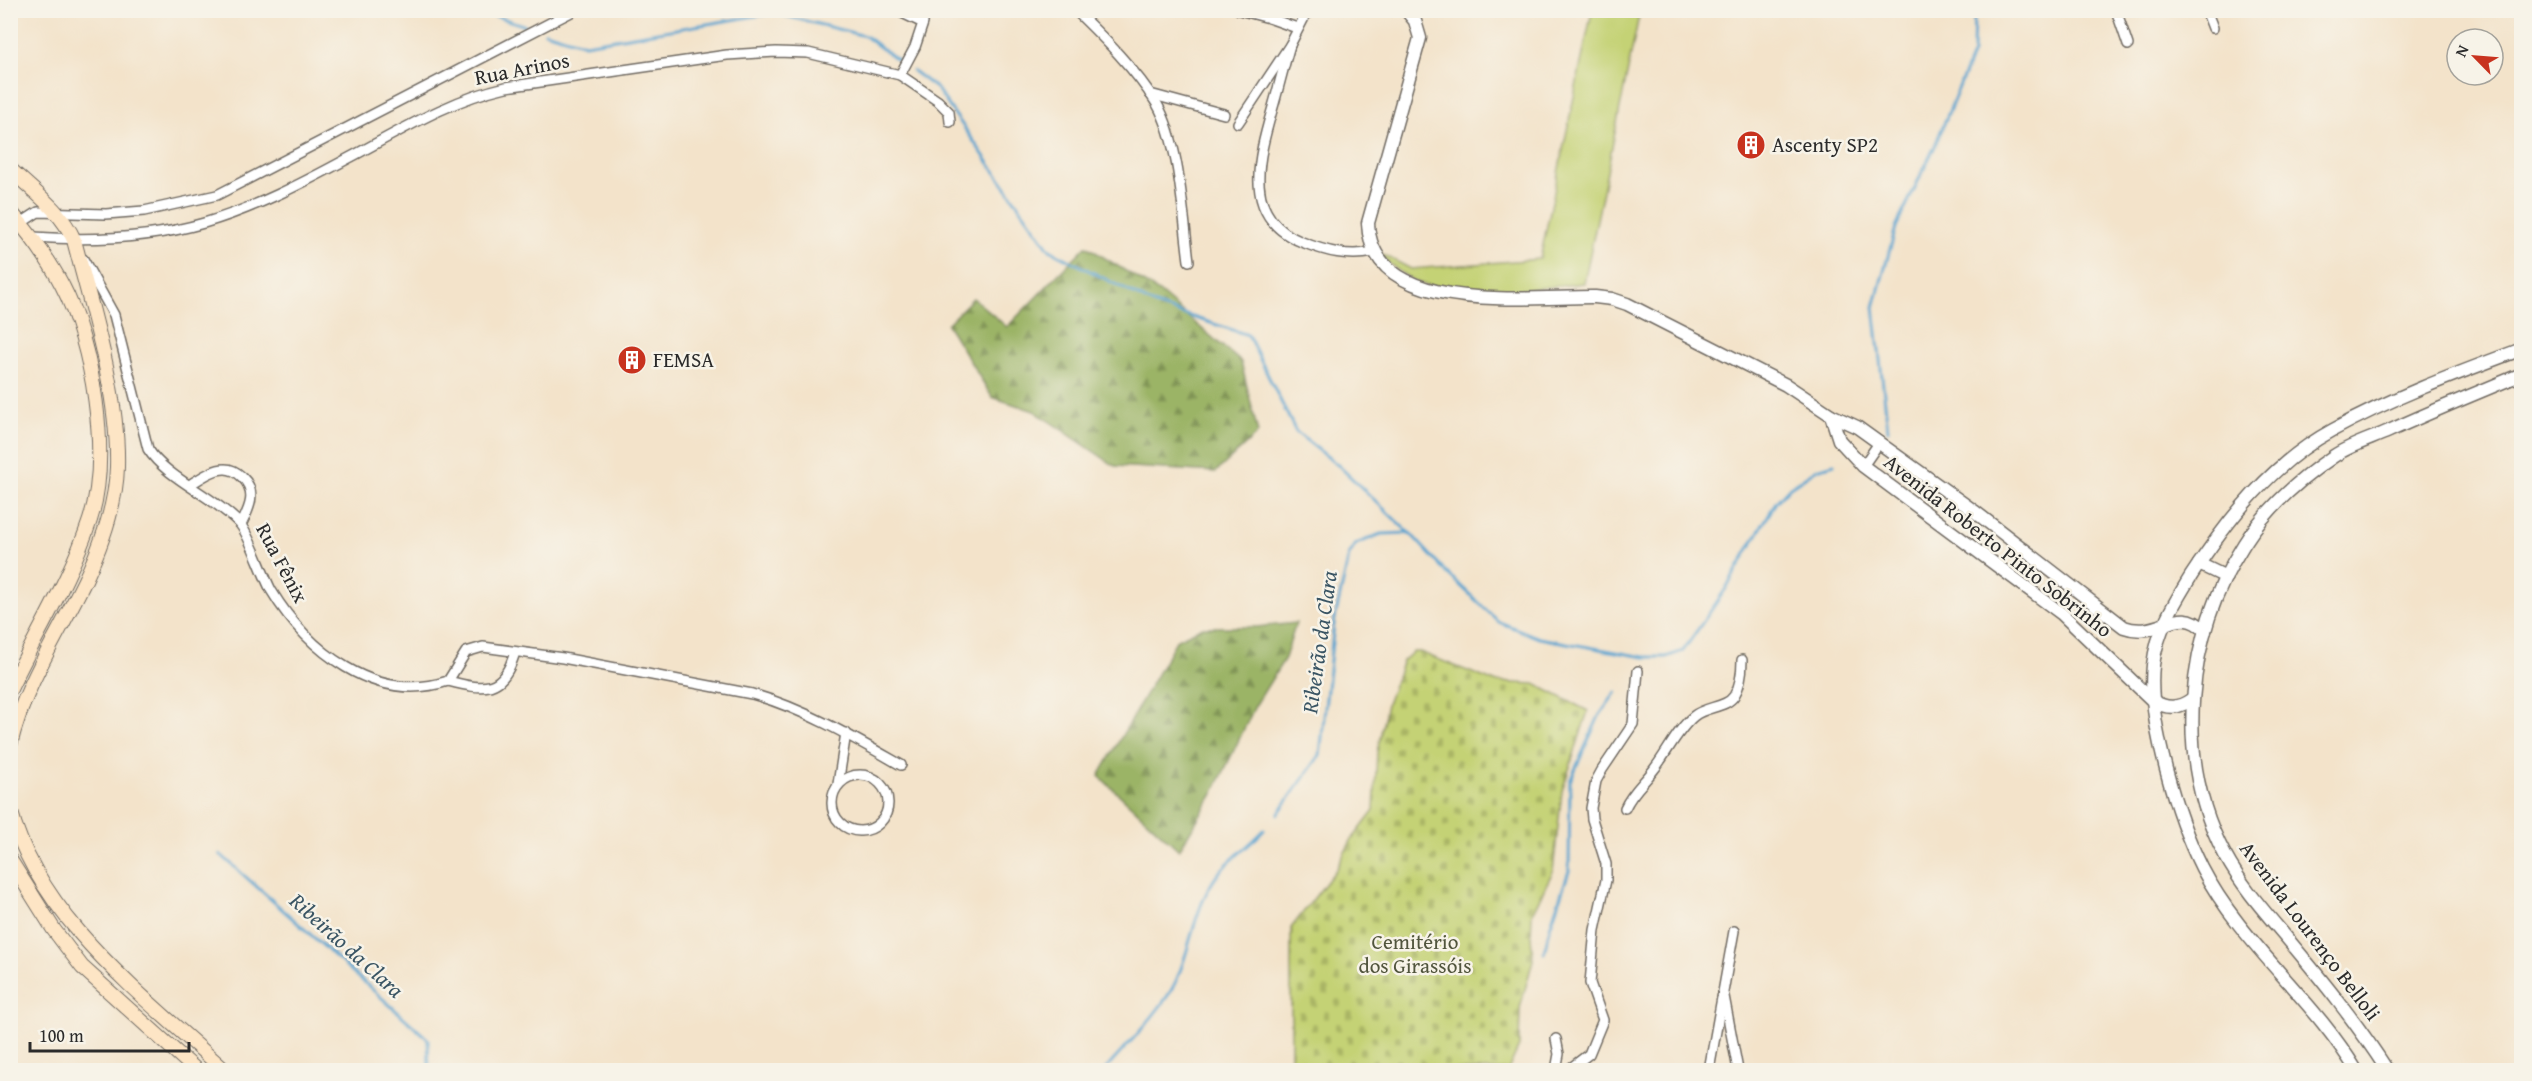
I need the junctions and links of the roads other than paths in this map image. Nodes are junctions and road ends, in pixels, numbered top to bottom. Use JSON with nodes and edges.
{"nodes":[{"id":1,"x":575,"y":10,"type":"edge"},
{"id":2,"x":896,"y":10,"type":"edge"},
{"id":3,"x":1075,"y":10,"type":"edge"},
{"id":4,"x":1239,"y":10,"type":"edge"},
{"id":5,"x":1308,"y":10,"type":"edge"},
{"id":6,"x":1406,"y":10,"type":"edge"},
{"id":7,"x":2116,"y":10,"type":"edge"},
{"id":8,"x":2206,"y":10,"type":"edge"},
{"id":9,"x":1266,"y":14,"type":"edge"},
{"id":10,"x":1297,"y":28,"type":"junction"},
{"id":11,"x":2213,"y":28,"type":"dead end"},
{"id":12,"x":1290,"y":45,"type":"junction"},
{"id":13,"x":2128,"y":45,"type":"dead end"},
{"id":14,"x":900,"y":75,"type":"junction"},
{"id":15,"x":1150,"y":94,"type":"junction"},
{"id":16,"x":1224,"y":114,"type":"dead end"},
{"id":17,"x":950,"y":122,"type":"dead end"},
{"id":18,"x":1238,"y":123,"type":"dead end"},
{"id":19,"x":10,"y":169,"type":"edge"},
{"id":20,"x":10,"y":211,"type":"edge"},
{"id":21,"x":56,"y":211,"type":"junction"},
{"id":22,"x":21,"y":223,"type":"junction"},
{"id":23,"x":33,"y":237,"type":"junction"},
{"id":24,"x":74,"y":240,"type":"junction"},
{"id":25,"x":1374,"y":252,"type":"junction"},
{"id":26,"x":1189,"y":261,"type":"dead end"},
{"id":27,"x":2522,"y":349,"type":"edge"},
{"id":28,"x":2522,"y":374,"type":"edge"},
{"id":29,"x":1831,"y":415,"type":"junction"},
{"id":30,"x":1879,"y":442,"type":"junction"},
{"id":31,"x":1863,"y":466,"type":"junction"},
{"id":32,"x":191,"y":484,"type":"junction"},
{"id":33,"x":241,"y":525,"type":"junction"},
{"id":34,"x":2199,"y":564,"type":"junction"},
{"id":35,"x":2226,"y":578,"type":"junction"},
{"id":36,"x":2161,"y":628,"type":"junction"},
{"id":37,"x":2205,"y":631,"type":"junction"},
{"id":38,"x":514,"y":652,"type":"junction"},
{"id":39,"x":1742,"y":660,"type":"dead end"},
{"id":40,"x":1638,"y":671,"type":"dead end"},
{"id":41,"x":448,"y":681,"type":"junction"},
{"id":42,"x":10,"y":689,"type":"edge"},
{"id":43,"x":2192,"y":699,"type":"junction"},
{"id":44,"x":2153,"y":700,"type":"junction"},
{"id":45,"x":846,"y":733,"type":"junction"},
{"id":46,"x":10,"y":745,"type":"edge"},
{"id":47,"x":902,"y":765,"type":"dead end"},
{"id":48,"x":838,"y":784,"type":"junction"},
{"id":49,"x":1624,"y":808,"type":"dead end"},
{"id":50,"x":10,"y":809,"type":"edge"},
{"id":51,"x":10,"y":860,"type":"edge"},
{"id":52,"x":1734,"y":931,"type":"dead end"},
{"id":53,"x":1723,"y":991,"type":"junction"},
{"id":54,"x":1556,"y":1039,"type":"dead end"},
{"id":55,"x":196,"y":1071,"type":"edge"},
{"id":56,"x":224,"y":1071,"type":"edge"},
{"id":57,"x":1557,"y":1071,"type":"edge"},
{"id":58,"x":1568,"y":1071,"type":"edge"},
{"id":59,"x":1709,"y":1071,"type":"edge"},
{"id":60,"x":1738,"y":1071,"type":"edge"},
{"id":61,"x":2356,"y":1071,"type":"edge"},
{"id":62,"x":2387,"y":1071,"type":"edge"}],
"edges":[{"from":1,"to":21,"type":"street","name":"Rua Arinos"},
{"from":2,"to":14,"type":"street"},
{"from":3,"to":15,"type":"street"},
{"from":4,"to":9,"type":"street"},
{"from":5,"to":10,"type":"street"},
{"from":6,"to":25,"type":"street"},
{"from":7,"to":13,"type":"street"},
{"from":8,"to":11,"type":"street"},
{"from":9,"to":10,"type":"street"},
{"from":10,"to":12,"type":"street"},
{"from":12,"to":18,"type":"street"},
{"from":12,"to":25,"type":"street"},
{"from":14,"to":17,"type":"street","name":"Rua Arinos"},
{"from":14,"to":24,"type":"street","name":"Rua Arinos"},
{"from":15,"to":16,"type":"street"},
{"from":15,"to":26,"type":"street"},
{"from":19,"to":21,"type":"main road"},
{"from":20,"to":22,"type":"main road"},
{"from":21,"to":22,"type":"street","name":"Rua Arinos"},
{"from":21,"to":24,"type":"main road"},
{"from":22,"to":23,"type":"main road"},
{"from":23,"to":24,"type":"street","name":"Rua Arinos"},
{"from":23,"to":42,"type":"main road"},
{"from":24,"to":32,"type":"street","name":"Rua Fênix"},
{"from":24,"to":46,"type":"main road"},
{"from":25,"to":29,"type":"street","name":"Avenida Roberto Pinto Sobrinho"},
{"from":27,"to":34,"type":"street"},
{"from":28,"to":35,"type":"street","name":"Avenida Lourenço Belloli"},
{"from":29,"to":30,"type":"street","name":"Avenida Roberto Pinto Sobrinho"},
{"from":29,"to":31,"type":"street","name":"Avenida Roberto Pinto Sobrinho"},
{"from":30,"to":31,"type":"street"},
{"from":30,"to":36,"type":"street","name":"Avenida Roberto Pinto Sobrinho"},
{"from":31,"to":44,"type":"street","name":"Avenida Roberto Pinto Sobrinho"},
{"from":32,"to":33,"type":"street","name":"Rua Fênix"},
{"from":32,"to":33,"type":"street","name":"Rua Fênix"},
{"from":33,"to":41,"type":"street","name":"Rua Fênix"},
{"from":34,"to":35,"type":"street"},
{"from":34,"to":36,"type":"street"},
{"from":35,"to":37,"type":"street","name":"Avenida Lourenço Belloli"},
{"from":36,"to":37,"type":"street","name":"Avenida Roberto Pinto Sobrinho"},
{"from":36,"to":44,"type":"street"},
{"from":37,"to":43,"type":"street","name":"Avenida Lourenço Belloli"},
{"from":38,"to":41,"type":"street"},
{"from":38,"to":41,"type":"street"},
{"from":38,"to":45,"type":"street"},
{"from":39,"to":49,"type":"street"},
{"from":40,"to":58,"type":"street"},
{"from":43,"to":44,"type":"street"},
{"from":43,"to":62,"type":"street","name":"Avenida Lourenço Belloli"},
{"from":44,"to":61,"type":"street"},
{"from":45,"to":47,"type":"street"},
{"from":45,"to":48,"type":"street"},
{"from":48,"to":48,"type":"street"},
{"from":50,"to":56,"type":"main road"},
{"from":51,"to":55,"type":"main road"},
{"from":52,"to":53,"type":"street"},
{"from":53,"to":59,"type":"street"},
{"from":53,"to":60,"type":"street"},
{"from":54,"to":57,"type":"street"}]}
